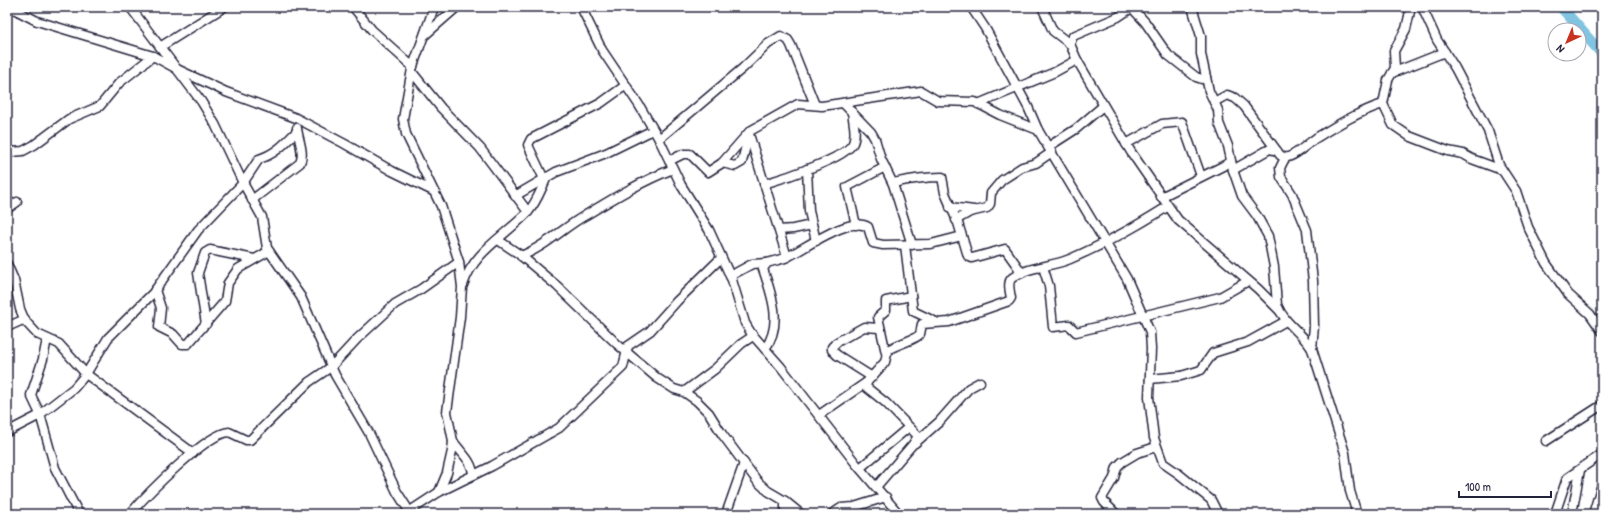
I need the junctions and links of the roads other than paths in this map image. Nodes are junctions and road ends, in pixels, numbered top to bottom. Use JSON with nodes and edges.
{"nodes":[{"id":1,"x":130,"y":7,"type":"edge"},
{"id":2,"x":224,"y":7,"type":"edge"},
{"id":3,"x":353,"y":7,"type":"edge"},
{"id":4,"x":434,"y":7,"type":"edge"},
{"id":5,"x":457,"y":7,"type":"edge"},
{"id":6,"x":581,"y":7,"type":"edge"},
{"id":7,"x":971,"y":7,"type":"edge"},
{"id":8,"x":1042,"y":7,"type":"edge"},
{"id":9,"x":1192,"y":7,"type":"edge"},
{"id":10,"x":1411,"y":7,"type":"edge"},
{"id":11,"x":1422,"y":7,"type":"edge"},
{"id":12,"x":13,"y":8,"type":"edge"},
{"id":13,"x":1133,"y":8,"type":"edge"},
{"id":14,"x":424,"y":36,"type":"junction"},
{"id":15,"x":1070,"y":44,"type":"junction"},
{"id":16,"x":160,"y":47,"type":"junction"},
{"id":17,"x":1445,"y":52,"type":"junction"},
{"id":18,"x":154,"y":56,"type":"junction"},
{"id":19,"x":1077,"y":60,"type":"junction"},
{"id":20,"x":177,"y":69,"type":"junction"},
{"id":21,"x":412,"y":70,"type":"junction"},
{"id":22,"x":1392,"y":73,"type":"junction"},
{"id":23,"x":1206,"y":78,"type":"junction"},
{"id":24,"x":626,"y":85,"type":"junction"},
{"id":25,"x":1017,"y":87,"type":"junction"},
{"id":26,"x":1214,"y":102,"type":"junction"},
{"id":27,"x":843,"y":103,"type":"junction"},
{"id":28,"x":978,"y":104,"type":"junction"},
{"id":29,"x":1383,"y":104,"type":"junction"},
{"id":30,"x":815,"y":106,"type":"junction"},
{"id":31,"x":1103,"y":106,"type":"junction"},
{"id":32,"x":852,"y":112,"type":"junction"},
{"id":33,"x":297,"y":119,"type":"junction"},
{"id":34,"x":653,"y":130,"type":"junction"},
{"id":35,"x":1038,"y":130,"type":"junction"},
{"id":36,"x":298,"y":131,"type":"junction"},
{"id":37,"x":750,"y":132,"type":"junction"},
{"id":38,"x":659,"y":139,"type":"junction"},
{"id":39,"x":1126,"y":144,"type":"junction"},
{"id":40,"x":7,"y":148,"type":"edge"},
{"id":41,"x":1050,"y":149,"type":"junction"},
{"id":42,"x":1277,"y":151,"type":"junction"},
{"id":43,"x":1285,"y":158,"type":"junction"},
{"id":44,"x":669,"y":161,"type":"junction"},
{"id":45,"x":722,"y":163,"type":"junction"},
{"id":46,"x":1232,"y":166,"type":"junction"},
{"id":47,"x":885,"y":167,"type":"junction"},
{"id":48,"x":673,"y":169,"type":"junction"},
{"id":49,"x":807,"y":169,"type":"junction"},
{"id":50,"x":1502,"y":170,"type":"junction"},
{"id":51,"x":1201,"y":176,"type":"junction"},
{"id":52,"x":545,"y":178,"type":"junction"},
{"id":53,"x":243,"y":183,"type":"junction"},
{"id":54,"x":893,"y":183,"type":"junction"},
{"id":55,"x":764,"y":184,"type":"junction"},
{"id":56,"x":435,"y":192,"type":"junction"},
{"id":57,"x":515,"y":196,"type":"junction"},
{"id":58,"x":1161,"y":197,"type":"junction"},
{"id":59,"x":252,"y":200,"type":"junction"},
{"id":60,"x":17,"y":202,"type":"dead end"},
{"id":61,"x":950,"y":207,"type":"junction"},
{"id":62,"x":1167,"y":207,"type":"junction"},
{"id":63,"x":7,"y":209,"type":"edge"},
{"id":64,"x":977,"y":210,"type":"junction"},
{"id":65,"x":528,"y":212,"type":"junction"},
{"id":66,"x":956,"y":220,"type":"junction"},
{"id":67,"x":812,"y":225,"type":"junction"},
{"id":68,"x":856,"y":226,"type":"junction"},
{"id":69,"x":779,"y":230,"type":"junction"},
{"id":70,"x":962,"y":236,"type":"junction"},
{"id":71,"x":498,"y":240,"type":"junction"},
{"id":72,"x":816,"y":242,"type":"junction"},
{"id":73,"x":1105,"y":242,"type":"junction"},
{"id":74,"x":908,"y":245,"type":"junction"},
{"id":75,"x":269,"y":251,"type":"junction"},
{"id":76,"x":521,"y":256,"type":"junction"},
{"id":77,"x":787,"y":257,"type":"junction"},
{"id":78,"x":721,"y":258,"type":"junction"},
{"id":79,"x":254,"y":259,"type":"junction"},
{"id":80,"x":459,"y":262,"type":"junction"},
{"id":81,"x":767,"y":263,"type":"junction"},
{"id":82,"x":7,"y":264,"type":"edge"},
{"id":83,"x":1043,"y":267,"type":"junction"},
{"id":84,"x":1022,"y":273,"type":"junction"},
{"id":85,"x":730,"y":276,"type":"junction"},
{"id":86,"x":1248,"y":281,"type":"junction"},
{"id":87,"x":462,"y":287,"type":"junction"},
{"id":88,"x":155,"y":290,"type":"junction"},
{"id":89,"x":911,"y":296,"type":"junction"},
{"id":90,"x":1279,"y":311,"type":"junction"},
{"id":91,"x":1144,"y":316,"type":"junction"},
{"id":92,"x":24,"y":319,"type":"junction"},
{"id":93,"x":1286,"y":321,"type":"junction"},
{"id":94,"x":937,"y":322,"type":"junction"},
{"id":95,"x":206,"y":324,"type":"junction"},
{"id":96,"x":7,"y":327,"type":"edge"},
{"id":97,"x":879,"y":328,"type":"junction"},
{"id":98,"x":1602,"y":331,"type":"edge"},
{"id":99,"x":753,"y":336,"type":"junction"},
{"id":100,"x":47,"y":339,"type":"junction"},
{"id":101,"x":765,"y":349,"type":"junction"},
{"id":102,"x":1312,"y":349,"type":"junction"},
{"id":103,"x":626,"y":352,"type":"junction"},
{"id":104,"x":886,"y":353,"type":"junction"},
{"id":105,"x":331,"y":367,"type":"junction"},
{"id":106,"x":86,"y":374,"type":"junction"},
{"id":107,"x":869,"y":379,"type":"junction"},
{"id":108,"x":1150,"y":379,"type":"junction"},
{"id":109,"x":980,"y":382,"type":"dead end"},
{"id":110,"x":684,"y":392,"type":"junction"},
{"id":111,"x":1602,"y":405,"type":"edge"},
{"id":112,"x":40,"y":414,"type":"junction"},
{"id":113,"x":819,"y":415,"type":"junction"},
{"id":114,"x":909,"y":427,"type":"junction"},
{"id":115,"x":7,"y":432,"type":"edge"},
{"id":116,"x":453,"y":441,"type":"junction"},
{"id":117,"x":1546,"y":441,"type":"dead end"},
{"id":118,"x":913,"y":444,"type":"junction"},
{"id":119,"x":1156,"y":447,"type":"junction"},
{"id":120,"x":194,"y":453,"type":"junction"},
{"id":121,"x":1602,"y":454,"type":"edge"},
{"id":122,"x":744,"y":463,"type":"junction"},
{"id":123,"x":860,"y":468,"type":"junction"},
{"id":124,"x":1580,"y":470,"type":"junction"},
{"id":125,"x":473,"y":475,"type":"junction"},
{"id":126,"x":1602,"y":484,"type":"edge"},
{"id":127,"x":876,"y":487,"type":"junction"},
{"id":128,"x":439,"y":492,"type":"junction"},
{"id":129,"x":886,"y":497,"type":"junction"},
{"id":130,"x":785,"y":501,"type":"junction"},
{"id":131,"x":410,"y":513,"type":"edge"},
{"id":132,"x":79,"y":514,"type":"edge"},
{"id":133,"x":130,"y":514,"type":"edge"},
{"id":134,"x":726,"y":514,"type":"edge"},
{"id":135,"x":789,"y":514,"type":"edge"},
{"id":136,"x":801,"y":514,"type":"edge"},
{"id":137,"x":832,"y":514,"type":"edge"},
{"id":138,"x":899,"y":514,"type":"edge"},
{"id":139,"x":1116,"y":514,"type":"edge"},
{"id":140,"x":1218,"y":514,"type":"edge"},
{"id":141,"x":1357,"y":514,"type":"edge"},
{"id":142,"x":1555,"y":514,"type":"edge"},
{"id":143,"x":1572,"y":514,"type":"edge"},
{"id":144,"x":1594,"y":514,"type":"edge"}],
"edges":[{"from":1,"to":16,"type":"street"},
{"from":2,"to":16,"type":"street"},
{"from":3,"to":21,"type":"street"},
{"from":4,"to":14,"type":"street"},
{"from":5,"to":14,"type":"street"},
{"from":6,"to":24,"type":"street"},
{"from":7,"to":25,"type":"street"},
{"from":8,"to":15,"type":"street"},
{"from":9,"to":23,"type":"street"},
{"from":10,"to":22,"type":"street"},
{"from":11,"to":17,"type":"street"},
{"from":12,"to":18,"type":"street"},
{"from":13,"to":15,"type":"street"},
{"from":13,"to":23,"type":"street"},
{"from":14,"to":21,"type":"street"},
{"from":15,"to":19,"type":"street"},
{"from":16,"to":20,"type":"street"},
{"from":17,"to":22,"type":"street"},
{"from":17,"to":50,"type":"street"},
{"from":18,"to":20,"type":"street"},
{"from":18,"to":40,"type":"street"},
{"from":19,"to":25,"type":"street"},
{"from":19,"to":31,"type":"street"},
{"from":20,"to":33,"type":"street"},
{"from":20,"to":53,"type":"street"},
{"from":21,"to":56,"type":"street"},
{"from":21,"to":57,"type":"street"},
{"from":22,"to":29,"type":"street"},
{"from":23,"to":26,"type":"street"},
{"from":24,"to":34,"type":"street"},
{"from":24,"to":52,"type":"street"},
{"from":25,"to":28,"type":"street"},
{"from":25,"to":35,"type":"street"},
{"from":26,"to":42,"type":"street"},
{"from":26,"to":46,"type":"street"},
{"from":27,"to":28,"type":"street"},
{"from":27,"to":30,"type":"street"},
{"from":27,"to":32,"type":"street"},
{"from":28,"to":35,"type":"street"},
{"from":29,"to":43,"type":"street"},
{"from":29,"to":50,"type":"street"},
{"from":30,"to":37,"type":"street"},
{"from":30,"to":38,"type":"street"},
{"from":31,"to":39,"type":"street"},
{"from":31,"to":41,"type":"street"},
{"from":32,"to":47,"type":"street"},
{"from":32,"to":49,"type":"street"},
{"from":33,"to":36,"type":"street"},
{"from":33,"to":56,"type":"street"},
{"from":34,"to":38,"type":"street"},
{"from":34,"to":52,"type":"street"},
{"from":35,"to":41,"type":"street"},
{"from":36,"to":53,"type":"street"},
{"from":36,"to":59,"type":"street"},
{"from":37,"to":45,"type":"street"},
{"from":37,"to":45,"type":"street"},
{"from":37,"to":55,"type":"street"},
{"from":38,"to":44,"type":"street"},
{"from":39,"to":51,"type":"street"},
{"from":39,"to":58,"type":"street"},
{"from":41,"to":64,"type":"street"},
{"from":41,"to":73,"type":"street"},
{"from":42,"to":43,"type":"street"},
{"from":42,"to":46,"type":"street"},
{"from":43,"to":102,"type":"street"},
{"from":44,"to":45,"type":"street"},
{"from":44,"to":48,"type":"street"},
{"from":46,"to":51,"type":"street"},
{"from":46,"to":90,"type":"street"},
{"from":47,"to":54,"type":"street"},
{"from":47,"to":68,"type":"street"},
{"from":48,"to":76,"type":"street"},
{"from":48,"to":78,"type":"street"},
{"from":49,"to":55,"type":"street"},
{"from":49,"to":67,"type":"street"},
{"from":50,"to":98,"type":"street"},
{"from":51,"to":58,"type":"street"},
{"from":52,"to":57,"type":"street"},
{"from":52,"to":65,"type":"street"},
{"from":53,"to":59,"type":"street"},
{"from":53,"to":88,"type":"street"},
{"from":54,"to":61,"type":"street"},
{"from":54,"to":74,"type":"street"},
{"from":55,"to":69,"type":"street"},
{"from":56,"to":80,"type":"street"},
{"from":57,"to":65,"type":"street"},
{"from":58,"to":62,"type":"street"},
{"from":59,"to":75,"type":"street"},
{"from":60,"to":63,"type":"street"},
{"from":61,"to":64,"type":"street"},
{"from":61,"to":66,"type":"street"},
{"from":62,"to":73,"type":"street"},
{"from":62,"to":86,"type":"street"},
{"from":64,"to":66,"type":"street"},
{"from":65,"to":71,"type":"street"},
{"from":66,"to":70,"type":"street"},
{"from":67,"to":69,"type":"street"},
{"from":67,"to":72,"type":"street"},
{"from":68,"to":72,"type":"street"},
{"from":68,"to":74,"type":"street"},
{"from":69,"to":77,"type":"street"},
{"from":70,"to":74,"type":"street"},
{"from":70,"to":84,"type":"street"},
{"from":71,"to":76,"type":"street"},
{"from":71,"to":87,"type":"street"},
{"from":72,"to":77,"type":"street"},
{"from":73,"to":83,"type":"street"},
{"from":73,"to":91,"type":"street"},
{"from":74,"to":89,"type":"street"},
{"from":75,"to":79,"type":"street"},
{"from":75,"to":105,"type":"street"},
{"from":76,"to":103,"type":"street"},
{"from":77,"to":81,"type":"street"},
{"from":78,"to":85,"type":"street"},
{"from":78,"to":103,"type":"street"},
{"from":79,"to":95,"type":"street"},
{"from":79,"to":95,"type":"street"},
{"from":80,"to":87,"type":"street"},
{"from":80,"to":105,"type":"street"},
{"from":81,"to":85,"type":"street"},
{"from":81,"to":101,"type":"street"},
{"from":82,"to":92,"type":"street"},
{"from":83,"to":84,"type":"street"},
{"from":83,"to":91,"type":"street"},
{"from":84,"to":94,"type":"street"},
{"from":85,"to":99,"type":"street"},
{"from":86,"to":90,"type":"street"},
{"from":86,"to":91,"type":"street"},
{"from":87,"to":116,"type":"street"},
{"from":88,"to":95,"type":"street"},
{"from":88,"to":106,"type":"street"},
{"from":89,"to":94,"type":"street"},
{"from":89,"to":97,"type":"street"},
{"from":90,"to":93,"type":"street"},
{"from":91,"to":108,"type":"street"},
{"from":92,"to":96,"type":"street"},
{"from":92,"to":100,"type":"street"},
{"from":93,"to":102,"type":"street"},
{"from":93,"to":108,"type":"street"},
{"from":94,"to":104,"type":"street"},
{"from":97,"to":104,"type":"street"},
{"from":97,"to":107,"type":"street"},
{"from":99,"to":101,"type":"street"},
{"from":99,"to":110,"type":"street"},
{"from":100,"to":106,"type":"street"},
{"from":100,"to":112,"type":"street"},
{"from":101,"to":113,"type":"street"},
{"from":102,"to":141,"type":"street"},
{"from":103,"to":110,"type":"street"},
{"from":103,"to":125,"type":"street"},
{"from":104,"to":107,"type":"street"},
{"from":105,"to":120,"type":"street"},
{"from":105,"to":131,"type":"street"},
{"from":106,"to":112,"type":"street"},
{"from":106,"to":120,"type":"street"},
{"from":107,"to":113,"type":"street"},
{"from":107,"to":114,"type":"street"},
{"from":108,"to":119,"type":"street"},
{"from":109,"to":118,"type":"street"},
{"from":110,"to":122,"type":"street"},
{"from":111,"to":117,"type":"street"},
{"from":112,"to":115,"type":"street"},
{"from":112,"to":132,"type":"street"},
{"from":113,"to":123,"type":"street"},
{"from":114,"to":118,"type":"street"},
{"from":114,"to":123,"type":"street"},
{"from":116,"to":125,"type":"street"},
{"from":116,"to":128,"type":"street"},
{"from":118,"to":127,"type":"street"},
{"from":119,"to":139,"type":"street"},
{"from":119,"to":140,"type":"street"},
{"from":120,"to":133,"type":"street"},
{"from":121,"to":124,"type":"street"},
{"from":122,"to":130,"type":"street"},
{"from":122,"to":134,"type":"street"},
{"from":123,"to":127,"type":"street"},
{"from":124,"to":142,"type":"street"},
{"from":124,"to":143,"type":"street"},
{"from":125,"to":128,"type":"street"},
{"from":126,"to":144,"type":"street"},
{"from":127,"to":129,"type":"street"},
{"from":128,"to":131,"type":"street"},
{"from":129,"to":137,"type":"street"},
{"from":129,"to":138,"type":"street"},
{"from":130,"to":135,"type":"street"},
{"from":130,"to":136,"type":"street"}]}
